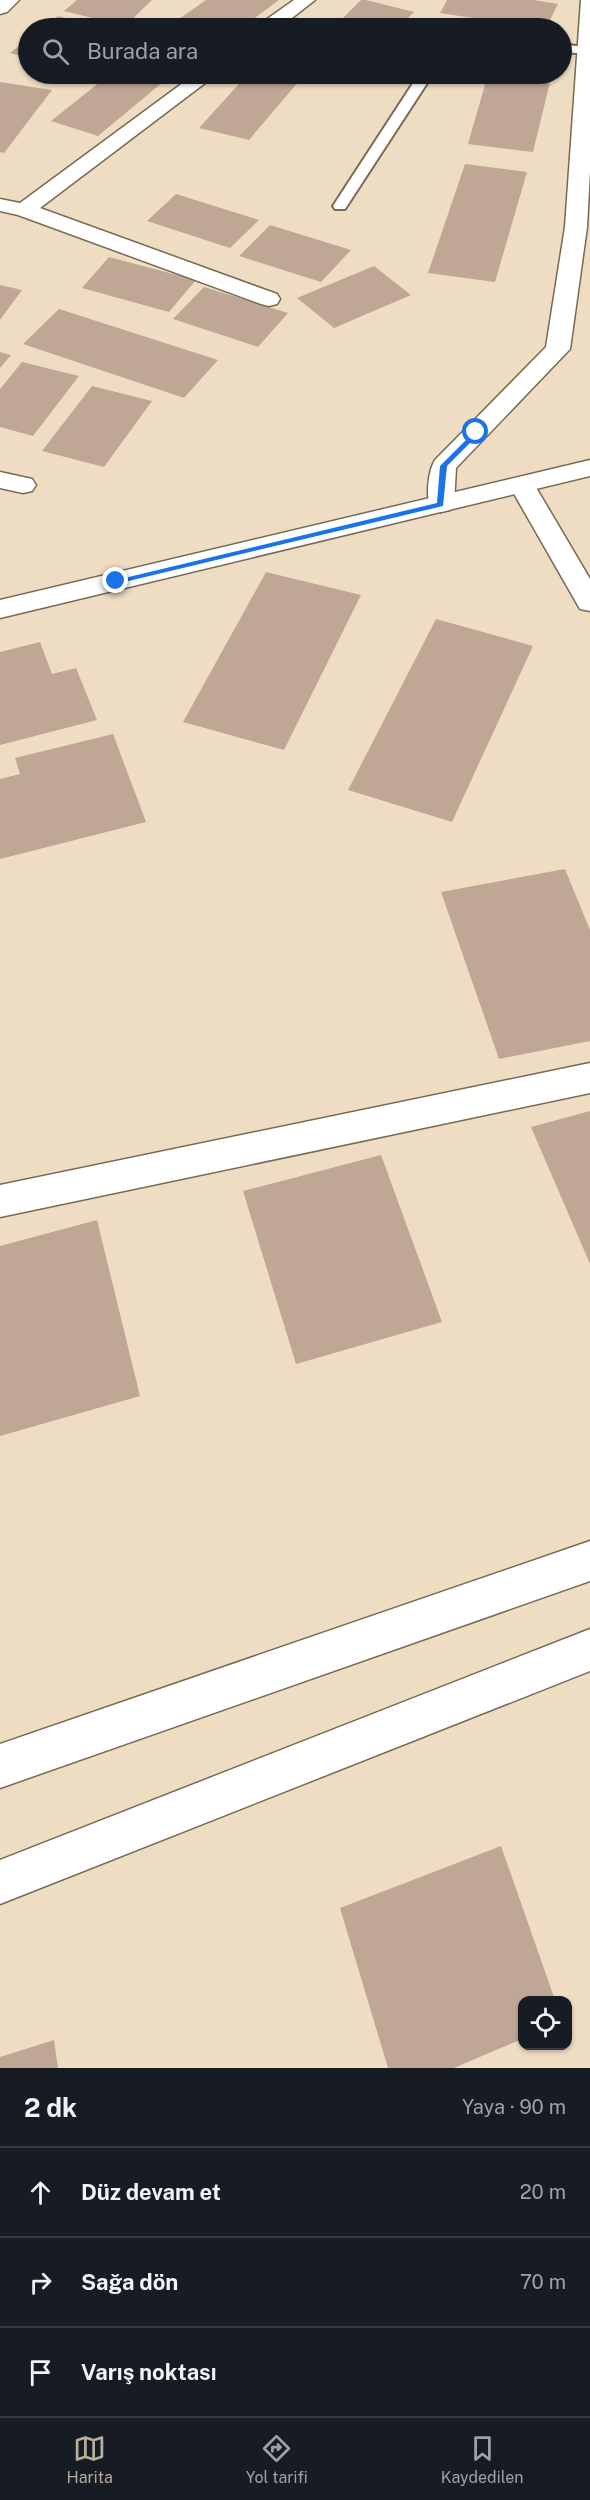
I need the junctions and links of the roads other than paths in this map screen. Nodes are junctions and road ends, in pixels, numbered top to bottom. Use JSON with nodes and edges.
{"nodes":[{"id":1,"x":10,"y":0,"type":"edge"},
{"id":2,"x":306,"y":0,"type":"edge"},
{"id":3,"x":590,"y":0,"type":"edge"},
{"id":4,"x":0,"y":8,"type":"edge"},
{"id":5,"x":281,"y":18,"type":"edge"},
{"id":6,"x":572,"y":49,"type":"edge"},
{"id":7,"x":588,"y":51,"type":"junction"},
{"id":8,"x":194,"y":84,"type":"edge"},
{"id":9,"x":419,"y":84,"type":"edge"},
{"id":10,"x":0,"y":205,"type":"edge"},
{"id":11,"x":340,"y":206,"type":"dead end"},
{"id":12,"x":24,"y":210,"type":"junction"},
{"id":13,"x":269,"y":299,"type":"dead end"},
{"id":14,"x":590,"y":468,"type":"edge"},
{"id":15,"x":522,"y":485,"type":"junction"},
{"id":16,"x":441,"y":504,"type":"junction"},
{"id":17,"x":590,"y":602,"type":"edge"},
{"id":18,"x":0,"y":609,"type":"edge"},
{"id":19,"x":590,"y":1078,"type":"edge"},
{"id":20,"x":0,"y":1201,"type":"edge"},
{"id":21,"x":590,"y":1561,"type":"edge"},
{"id":22,"x":590,"y":1650,"type":"edge"},
{"id":23,"x":0,"y":1766,"type":"edge"},
{"id":24,"x":0,"y":1882,"type":"edge"}],
"edges":[{"from":1,"to":4,"type":"street"},
{"from":2,"to":5,"type":"street"},
{"from":3,"to":7,"type":"street"},
{"from":6,"to":7,"type":"lane"},
{"from":7,"to":16,"type":"street"},
{"from":8,"to":12,"type":"street"},
{"from":9,"to":11,"type":"lane"},
{"from":10,"to":12,"type":"street"},
{"from":12,"to":13,"type":"street"},
{"from":14,"to":15,"type":"street"},
{"from":15,"to":16,"type":"street"},
{"from":15,"to":17,"type":"street"},
{"from":16,"to":18,"type":"street"},
{"from":19,"to":20,"type":"street"},
{"from":21,"to":23,"type":"street"},
{"from":22,"to":24,"type":"street"}]}
